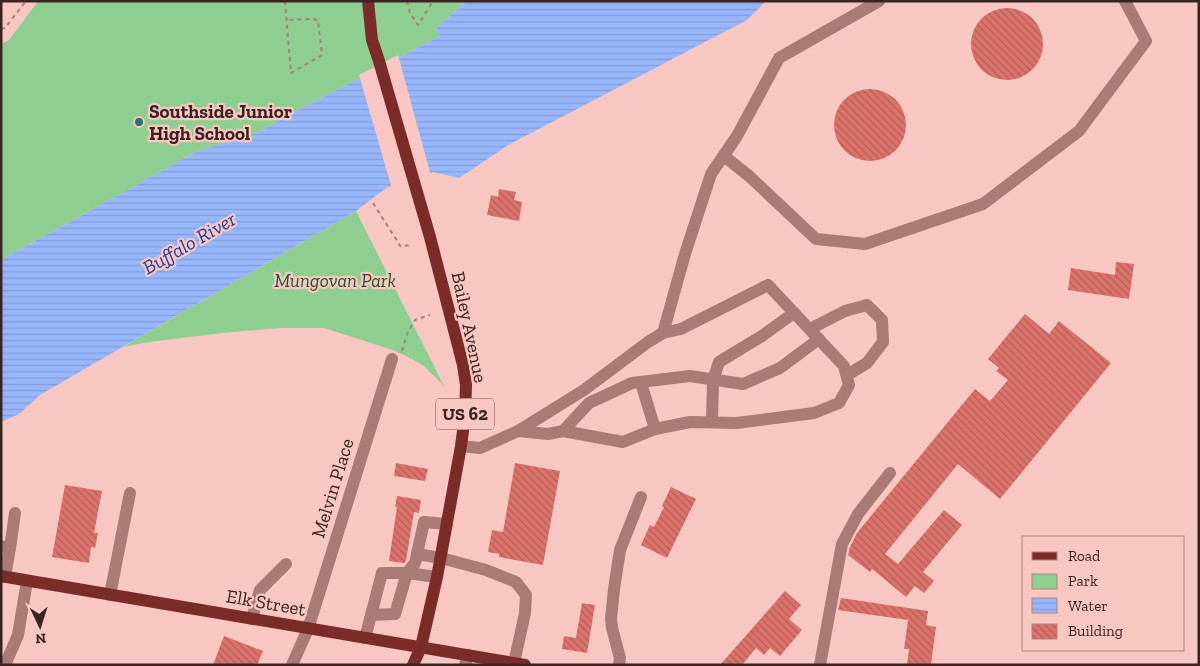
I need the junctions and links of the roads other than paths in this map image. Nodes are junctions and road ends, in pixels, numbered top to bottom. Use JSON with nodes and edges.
{"nodes":[{"id":1,"x":368,"y":1,"type":"edge"},
{"id":2,"x":879,"y":1,"type":"edge"},
{"id":3,"x":1125,"y":1,"type":"edge"},
{"id":4,"x":724,"y":156,"type":"junction"},
{"id":5,"x":794,"y":313,"type":"junction"},
{"id":6,"x":810,"y":329,"type":"junction"},
{"id":7,"x":663,"y":333,"type":"junction"},
{"id":8,"x":819,"y":339,"type":"junction"},
{"id":9,"x":392,"y":358,"type":"road end"},
{"id":10,"x":847,"y":375,"type":"junction"},
{"id":11,"x":712,"y":380,"type":"junction"},
{"id":12,"x":641,"y":382,"type":"junction"},
{"id":13,"x":712,"y":422,"type":"junction"},
{"id":14,"x":655,"y":429,"type":"junction"},
{"id":15,"x":518,"y":431,"type":"junction"},
{"id":16,"x":563,"y":431,"type":"junction"},
{"id":17,"x":461,"y":446,"type":"junction"},
{"id":18,"x":890,"y":473,"type":"dead end"},
{"id":19,"x":130,"y":493,"type":"dead end"},
{"id":20,"x":641,"y":497,"type":"dead end"},
{"id":21,"x":15,"y":513,"type":"dead end"},
{"id":22,"x":447,"y":524,"type":"junction"},
{"id":23,"x":6,"y":547,"type":"edge"},
{"id":24,"x":417,"y":554,"type":"junction"},
{"id":25,"x":440,"y":558,"type":"junction"},
{"id":26,"x":286,"y":564,"type":"dead end"},
{"id":27,"x":407,"y":573,"type":"junction"},
{"id":28,"x":3,"y":577,"type":"edge"},
{"id":29,"x":437,"y":577,"type":"junction"},
{"id":30,"x":27,"y":581,"type":"junction"},
{"id":31,"x":110,"y":595,"type":"junction"},
{"id":32,"x":371,"y":614,"type":"junction"},
{"id":33,"x":252,"y":619,"type":"junction"},
{"id":34,"x":308,"y":629,"type":"junction"},
{"id":35,"x":365,"y":638,"type":"junction"},
{"id":36,"x":13,"y":645,"type":"junction"},
{"id":37,"x":421,"y":647,"type":"junction"},
{"id":38,"x":1,"y":652,"type":"edge"},
{"id":39,"x":467,"y":660,"type":"edge"},
{"id":40,"x":519,"y":664,"type":"edge"},
{"id":41,"x":5,"y":665,"type":"edge"},
{"id":42,"x":292,"y":665,"type":"edge"},
{"id":43,"x":413,"y":665,"type":"edge"},
{"id":44,"x":619,"y":665,"type":"edge"},
{"id":45,"x":820,"y":665,"type":"edge"}],
"edges":[{"from":1,"to":17,"type":"main road","name":"Bailey Avenue","number":"US 62"},
{"from":2,"to":4,"type":"street"},
{"from":3,"to":4,"type":"street"},
{"from":4,"to":7,"type":"street"},
{"from":5,"to":6,"type":"street"},
{"from":5,"to":7,"type":"street"},
{"from":5,"to":11,"type":"street"},
{"from":6,"to":8,"type":"street"},
{"from":6,"to":10,"type":"street"},
{"from":7,"to":15,"type":"street"},
{"from":8,"to":10,"type":"street"},
{"from":8,"to":11,"type":"street"},
{"from":9,"to":34,"type":"street","name":"Melvin Place"},
{"from":10,"to":13,"type":"street"},
{"from":11,"to":12,"type":"street"},
{"from":11,"to":13,"type":"street"},
{"from":12,"to":14,"type":"street"},
{"from":12,"to":16,"type":"street"},
{"from":13,"to":14,"type":"street"},
{"from":14,"to":16,"type":"street"},
{"from":15,"to":16,"type":"street"},
{"from":15,"to":17,"type":"street"},
{"from":17,"to":22,"type":"main road","name":"Bailey Avenue","number":"US 62"},
{"from":18,"to":45,"type":"street"},
{"from":19,"to":31,"type":"street"},
{"from":20,"to":44,"type":"street"},
{"from":21,"to":23,"type":"street"},
{"from":22,"to":24,"type":"street"},
{"from":22,"to":25,"type":"main road","name":"Bailey Avenue","number":"US 62"},
{"from":23,"to":28,"type":"street"},
{"from":24,"to":25,"type":"street"},
{"from":24,"to":27,"type":"street"},
{"from":25,"to":29,"type":"main road","name":"Bailey Avenue","number":"US 62"},
{"from":25,"to":40,"type":"street"},
{"from":26,"to":33,"type":"street"},
{"from":27,"to":29,"type":"street"},
{"from":27,"to":32,"type":"street"},
{"from":27,"to":32,"type":"street"},
{"from":28,"to":30,"type":"main road","name":"Elk Street"},
{"from":29,"to":37,"type":"main road","name":"Bailey Avenue","number":"US 62"},
{"from":30,"to":31,"type":"main road","name":"Elk Street"},
{"from":30,"to":36,"type":"street"},
{"from":31,"to":33,"type":"main road","name":"Elk Street"},
{"from":32,"to":35,"type":"street"},
{"from":33,"to":34,"type":"main road","name":"Elk Street"},
{"from":34,"to":35,"type":"main road","name":"Elk Street"},
{"from":34,"to":42,"type":"street","name":"Melvin Place"},
{"from":35,"to":37,"type":"main road","name":"Elk Street"},
{"from":36,"to":38,"type":"street"},
{"from":36,"to":41,"type":"street"},
{"from":37,"to":39,"type":"main road","name":"Elk Street"},
{"from":37,"to":43,"type":"main road","name":"Bailey Avenue","number":"US 62"},
{"from":39,"to":40,"type":"main road","name":"Elk Street"}]}
